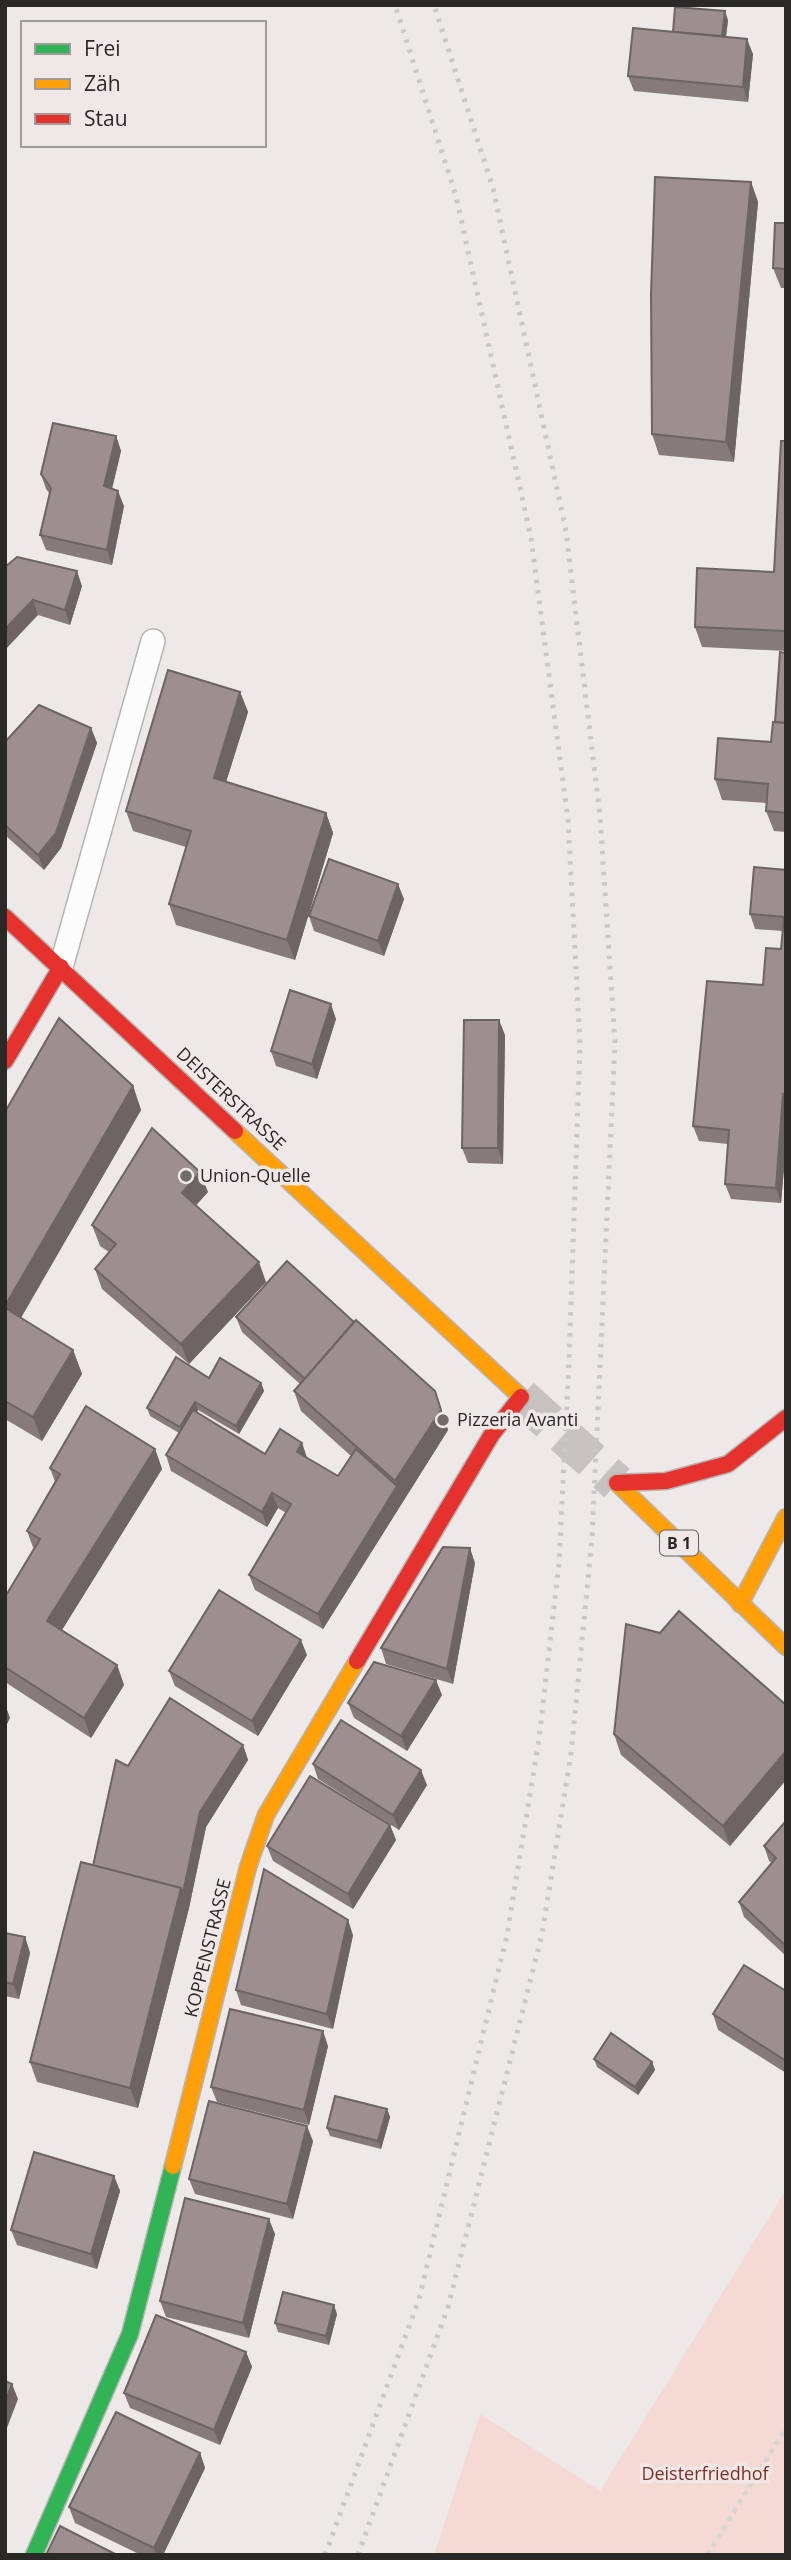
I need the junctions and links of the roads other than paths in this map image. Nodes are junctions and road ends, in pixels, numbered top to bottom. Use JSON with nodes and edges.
{"nodes":[{"id":1,"x":153,"y":641,"type":"dead end"},
{"id":2,"x":5,"y":917,"type":"edge"},
{"id":3,"x":61,"y":967,"type":"junction"},
{"id":4,"x":5,"y":1061,"type":"edge"},
{"id":5,"x":521,"y":1397,"type":"joint"},
{"id":6,"x":786,"y":1418,"type":"edge"},
{"id":7,"x":786,"y":1517,"type":"edge"},
{"id":8,"x":740,"y":1604,"type":"junction"},
{"id":9,"x":786,"y":1647,"type":"edge"},
{"id":10,"x":34,"y":2555,"type":"edge"}],
"edges":[{"from":1,"to":3,"type":"lane"},
{"from":2,"to":3,"type":"street","name":"DEISTERSTRASSE"},
{"from":3,"to":4,"type":"street"},
{"from":3,"to":5,"type":"street","name":"DEISTERSTRASSE"},
{"from":5,"to":10,"type":"street","name":"KOPPENSTRASSE"},
{"from":6,"to":8,"type":"street","number":"B 1"},
{"from":7,"to":8,"type":"street"},
{"from":8,"to":9,"type":"street","number":"B 1"}]}
